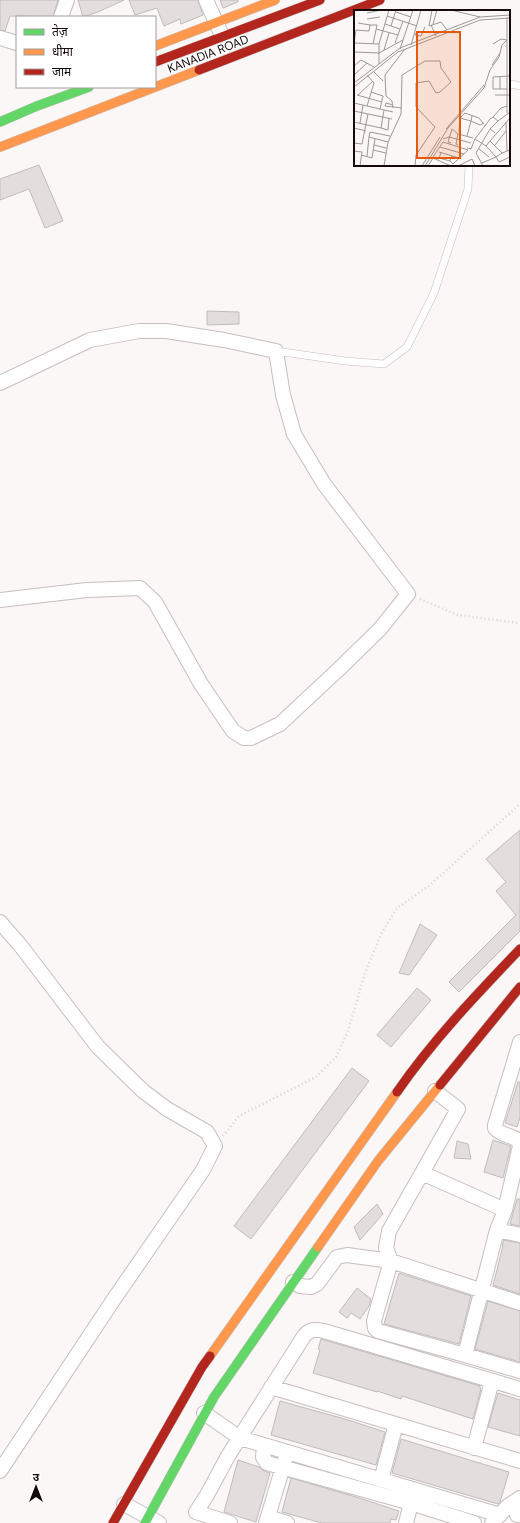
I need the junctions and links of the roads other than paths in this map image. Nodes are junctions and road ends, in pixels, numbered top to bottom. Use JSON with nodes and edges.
{"nodes":[{"id":1,"x":67,"y":0,"type":"edge"},
{"id":2,"x":206,"y":0,"type":"edge"},
{"id":3,"x":275,"y":0,"type":"edge"},
{"id":4,"x":320,"y":0,"type":"edge"},
{"id":5,"x":380,"y":0,"type":"edge"},
{"id":6,"x":354,"y":10,"type":"edge"},
{"id":7,"x":354,"y":10,"type":"edge"},
{"id":8,"x":61,"y":16,"type":"edge"},
{"id":9,"x":216,"y":23,"type":"junction"},
{"id":10,"x":222,"y":37,"type":"junction"},
{"id":11,"x":0,"y":38,"type":"edge"},
{"id":12,"x":16,"y":43,"type":"edge"},
{"id":13,"x":156,"y":46,"type":"edge"},
{"id":14,"x":156,"y":62,"type":"edge"},
{"id":15,"x":510,"y":85,"type":"edge"},
{"id":16,"x":520,"y":86,"type":"edge"},
{"id":17,"x":156,"y":87,"type":"edge"},
{"id":18,"x":86,"y":88,"type":"edge"},
{"id":19,"x":153,"y":88,"type":"edge"},
{"id":20,"x":0,"y":122,"type":"edge"},
{"id":21,"x":0,"y":147,"type":"edge"},
{"id":22,"x":469,"y":166,"type":"edge"},
{"id":23,"x":276,"y":350,"type":"junction"},
{"id":24,"x":0,"y":383,"type":"edge"},
{"id":25,"x":0,"y":600,"type":"edge"},
{"id":26,"x":0,"y":922,"type":"edge"},
{"id":27,"x":520,"y":949,"type":"edge"},
{"id":28,"x":520,"y":987,"type":"edge"},
{"id":29,"x":520,"y":1042,"type":"edge"},
{"id":30,"x":435,"y":1091,"type":"junction"},
{"id":31,"x":422,"y":1173,"type":"junction"},
{"id":32,"x":505,"y":1210,"type":"junction"},
{"id":33,"x":497,"y":1230,"type":"junction"},
{"id":34,"x":520,"y":1235,"type":"edge"},
{"id":35,"x":390,"y":1261,"type":"junction"},
{"id":36,"x":293,"y":1282,"type":"junction"},
{"id":37,"x":482,"y":1292,"type":"junction"},
{"id":38,"x":520,"y":1303,"type":"edge"},
{"id":39,"x":465,"y":1355,"type":"junction"},
{"id":40,"x":520,"y":1371,"type":"edge"},
{"id":41,"x":492,"y":1381,"type":"junction"},
{"id":42,"x":271,"y":1388,"type":"junction"},
{"id":43,"x":520,"y":1389,"type":"edge"},
{"id":44,"x":204,"y":1413,"type":"junction"},
{"id":45,"x":396,"y":1424,"type":"junction"},
{"id":46,"x":240,"y":1438,"type":"junction"},
{"id":47,"x":264,"y":1445,"type":"junction"},
{"id":48,"x":474,"y":1448,"type":"junction"},
{"id":49,"x":287,"y":1452,"type":"junction"},
{"id":50,"x":520,"y":1461,"type":"edge"},
{"id":51,"x":283,"y":1468,"type":"junction"},
{"id":52,"x":0,"y":1471,"type":"edge"},
{"id":53,"x":381,"y":1480,"type":"junction"},
{"id":54,"x":520,"y":1498,"type":"edge"},
{"id":55,"x":411,"y":1503,"type":"junction"},
{"id":56,"x":124,"y":1504,"type":"junction"},
{"id":57,"x":496,"y":1519,"type":"edge"},
{"id":58,"x":267,"y":1520,"type":"edge"},
{"id":59,"x":151,"y":1521,"type":"edge"},
{"id":60,"x":113,"y":1523,"type":"edge"},
{"id":61,"x":230,"y":1523,"type":"edge"},
{"id":62,"x":287,"y":1523,"type":"edge"},
{"id":63,"x":406,"y":1523,"type":"edge"},
{"id":64,"x":474,"y":1523,"type":"edge"}],
"edges":[{"from":1,"to":8,"type":"street"},
{"from":2,"to":9,"type":"street"},
{"from":3,"to":9,"type":"street"},
{"from":4,"to":10,"type":"street","name":"KANADIA ROAD"},
{"from":5,"to":6,"type":"street","name":"KANADIA ROAD"},
{"from":7,"to":17,"type":"street","name":"KANADIA ROAD"},
{"from":9,"to":10,"type":"street"},
{"from":9,"to":13,"type":"street"},
{"from":10,"to":14,"type":"street","name":"KANADIA ROAD"},
{"from":11,"to":12,"type":"street"},
{"from":15,"to":16,"type":"lane"},
{"from":18,"to":20,"type":"street"},
{"from":19,"to":21,"type":"street","name":"KANADIA ROAD"},
{"from":22,"to":23,"type":"lane"},
{"from":23,"to":24,"type":"street"},
{"from":23,"to":25,"type":"street"},
{"from":26,"to":52,"type":"street"},
{"from":27,"to":56,"type":"street"},
{"from":28,"to":30,"type":"street"},
{"from":29,"to":32,"type":"street"},
{"from":30,"to":31,"type":"street"},
{"from":30,"to":36,"type":"street"},
{"from":31,"to":32,"type":"street"},
{"from":31,"to":35,"type":"street"},
{"from":32,"to":33,"type":"street"},
{"from":33,"to":34,"type":"street"},
{"from":33,"to":37,"type":"street"},
{"from":35,"to":36,"type":"street"},
{"from":35,"to":37,"type":"street"},
{"from":35,"to":39,"type":"street"},
{"from":36,"to":44,"type":"street"},
{"from":37,"to":38,"type":"street"},
{"from":37,"to":39,"type":"street"},
{"from":39,"to":40,"type":"street"},
{"from":41,"to":42,"type":"street"},
{"from":41,"to":43,"type":"street"},
{"from":41,"to":48,"type":"street"},
{"from":42,"to":45,"type":"street"},
{"from":42,"to":46,"type":"street"},
{"from":44,"to":46,"type":"street"},
{"from":44,"to":59,"type":"street"},
{"from":45,"to":48,"type":"street"},
{"from":45,"to":53,"type":"street"},
{"from":46,"to":47,"type":"street"},
{"from":46,"to":61,"type":"street"},
{"from":47,"to":49,"type":"street"},
{"from":47,"to":51,"type":"street"},
{"from":48,"to":50,"type":"street"},
{"from":49,"to":51,"type":"street"},
{"from":49,"to":53,"type":"street"},
{"from":51,"to":55,"type":"street"},
{"from":51,"to":58,"type":"street"},
{"from":53,"to":57,"type":"street"},
{"from":54,"to":57,"type":"street"},
{"from":55,"to":63,"type":"street"},
{"from":55,"to":64,"type":"street"},
{"from":56,"to":59,"type":"street"},
{"from":56,"to":60,"type":"street"},
{"from":58,"to":62,"type":"street"}]}
